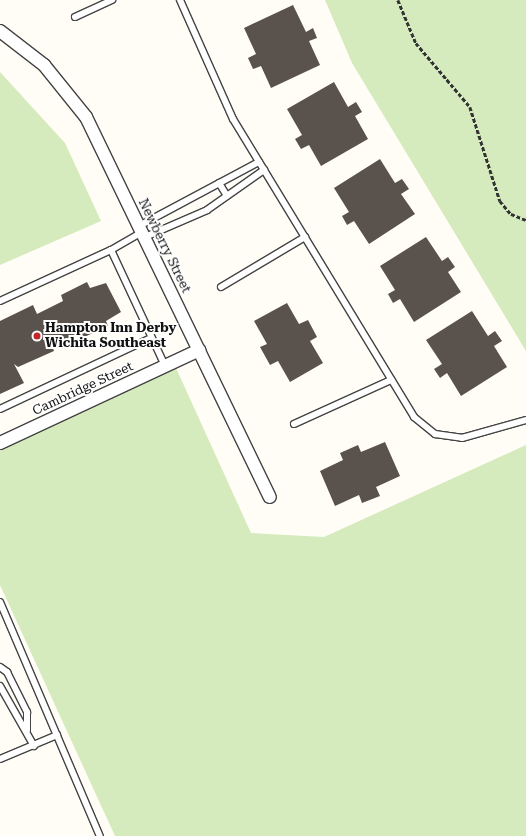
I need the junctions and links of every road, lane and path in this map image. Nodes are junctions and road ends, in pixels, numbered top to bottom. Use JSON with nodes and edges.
{"nodes":[{"id":1,"x":112,"y":0,"type":"edge"},
{"id":2,"x":180,"y":0,"type":"edge"},
{"id":3,"x":398,"y":0,"type":"edge"},
{"id":4,"x":75,"y":16,"type":"dead end"},
{"id":5,"x":0,"y":31,"type":"edge"},
{"id":6,"x":259,"y":162,"type":"junction"},
{"id":7,"x":264,"y":170,"type":"junction"},
{"id":8,"x":219,"y":183,"type":"junction"},
{"id":9,"x":227,"y":196,"type":"junction"},
{"id":10,"x":526,"y":220,"type":"edge"},
{"id":11,"x":142,"y":232,"type":"junction"},
{"id":12,"x":305,"y":237,"type":"junction"},
{"id":13,"x":110,"y":250,"type":"junction"},
{"id":14,"x":222,"y":287,"type":"dead end"},
{"id":15,"x":0,"y":301,"type":"edge"},
{"id":16,"x":151,"y":338,"type":"junction"},
{"id":17,"x":199,"y":350,"type":"junction"},
{"id":18,"x":165,"y":366,"type":"junction"},
{"id":19,"x":391,"y":380,"type":"junction"},
{"id":20,"x":0,"y":409,"type":"edge"},
{"id":21,"x":526,"y":420,"type":"edge"},
{"id":22,"x":294,"y":424,"type":"dead end"},
{"id":23,"x":0,"y":443,"type":"edge"},
{"id":24,"x":270,"y":497,"type":"dead end"},
{"id":25,"x":0,"y":602,"type":"edge"},
{"id":26,"x":0,"y":667,"type":"edge"},
{"id":27,"x":0,"y":686,"type":"edge"},
{"id":28,"x":27,"y":730,"type":"junction"},
{"id":29,"x":58,"y":735,"type":"junction"},
{"id":30,"x":34,"y":746,"type":"junction"},
{"id":31,"x":0,"y":759,"type":"edge"},
{"id":32,"x":100,"y":836,"type":"edge"}],
"edges":[{"from":1,"to":4,"type":"lane"},
{"from":2,"to":6,"type":"lane"},
{"from":3,"to":10,"type":"path"},
{"from":5,"to":11,"type":"street","name":"Newberry Street"},
{"from":6,"to":7,"type":"lane"},
{"from":6,"to":8,"type":"lane"},
{"from":7,"to":9,"type":"lane"},
{"from":7,"to":12,"type":"lane"},
{"from":8,"to":9,"type":"lane"},
{"from":8,"to":11,"type":"lane"},
{"from":9,"to":11,"type":"lane"},
{"from":11,"to":13,"type":"lane"},
{"from":11,"to":17,"type":"street","name":"Newberry Street"},
{"from":12,"to":14,"type":"lane"},
{"from":12,"to":19,"type":"lane"},
{"from":13,"to":15,"type":"lane"},
{"from":13,"to":16,"type":"lane"},
{"from":16,"to":18,"type":"lane"},
{"from":16,"to":20,"type":"lane"},
{"from":17,"to":18,"type":"street","name":"Cambridge Street"},
{"from":17,"to":24,"type":"street","name":"Newberry Street"},
{"from":18,"to":23,"type":"street","name":"Cambridge Street"},
{"from":19,"to":21,"type":"lane"},
{"from":19,"to":22,"type":"lane"},
{"from":25,"to":29,"type":"lane"},
{"from":26,"to":28,"type":"lane"},
{"from":27,"to":28,"type":"lane"},
{"from":28,"to":30,"type":"lane"},
{"from":29,"to":30,"type":"lane"},
{"from":29,"to":32,"type":"lane"},
{"from":30,"to":31,"type":"lane"}]}
